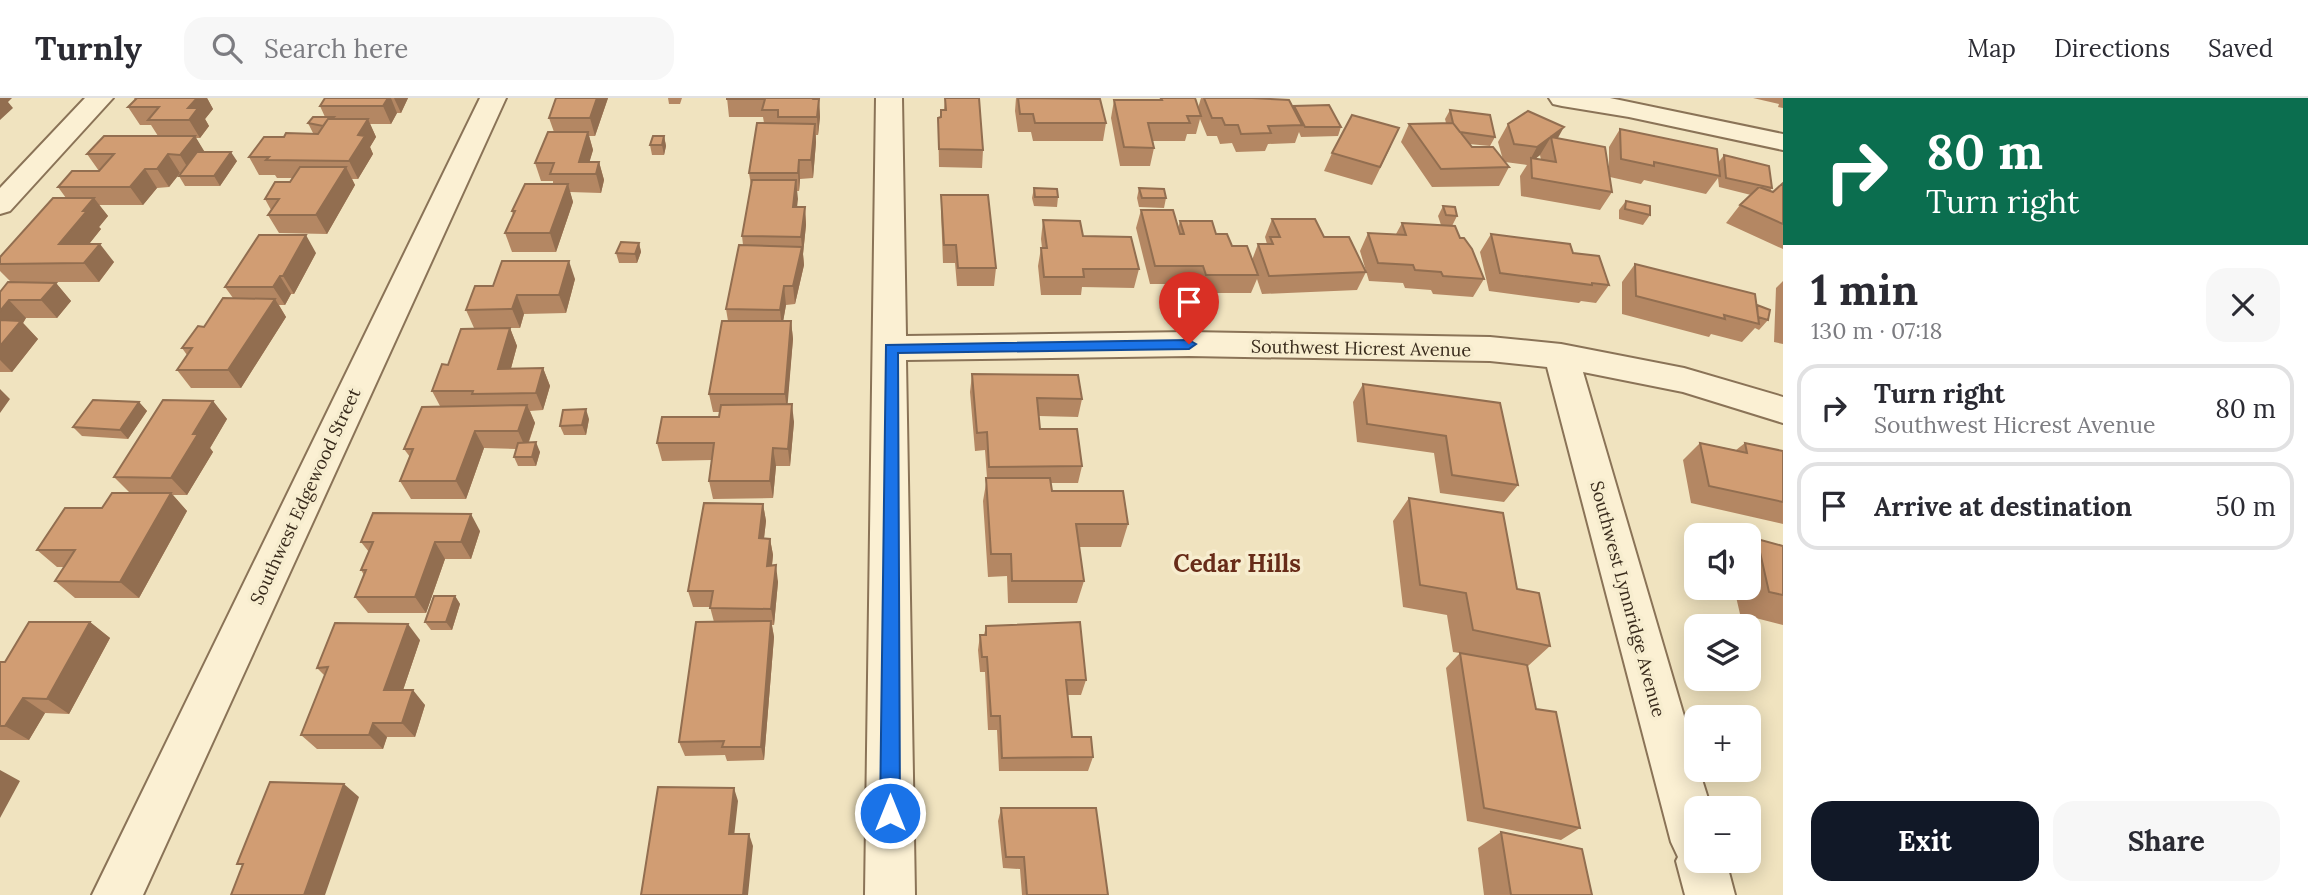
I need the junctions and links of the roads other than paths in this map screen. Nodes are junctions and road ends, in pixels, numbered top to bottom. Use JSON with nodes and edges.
{"nodes":[{"id":1,"x":100,"y":98,"type":"edge"},
{"id":2,"x":493,"y":98,"type":"edge"},
{"id":3,"x":889,"y":98,"type":"edge"},
{"id":4,"x":1562,"y":98,"type":"edge"},
{"id":5,"x":1783,"y":142,"type":"edge"},
{"id":6,"x":0,"y":205,"type":"edge"},
{"id":7,"x":891,"y":348,"type":"junction"},
{"id":8,"x":1561,"y":356,"type":"junction"},
{"id":9,"x":1783,"y":410,"type":"edge"},
{"id":10,"x":1684,"y":799,"type":"edge"},
{"id":11,"x":1704,"y":873,"type":"edge"},
{"id":12,"x":117,"y":895,"type":"edge"},
{"id":13,"x":890,"y":895,"type":"edge"},
{"id":14,"x":1710,"y":895,"type":"edge"}],
"edges":[{"from":1,"to":6,"type":"street"},
{"from":2,"to":12,"type":"street","name":"Southwest Edgewood Street"},
{"from":3,"to":7,"type":"street"},
{"from":4,"to":5,"type":"street"},
{"from":7,"to":8,"type":"street","name":"Southwest Hicrest Avenue"},
{"from":7,"to":13,"type":"street"},
{"from":8,"to":9,"type":"street","name":"Southwest Hicrest Avenue"},
{"from":8,"to":10,"type":"street","name":"Southwest Lynnridge Avenue"},
{"from":11,"to":14,"type":"street"}]}
